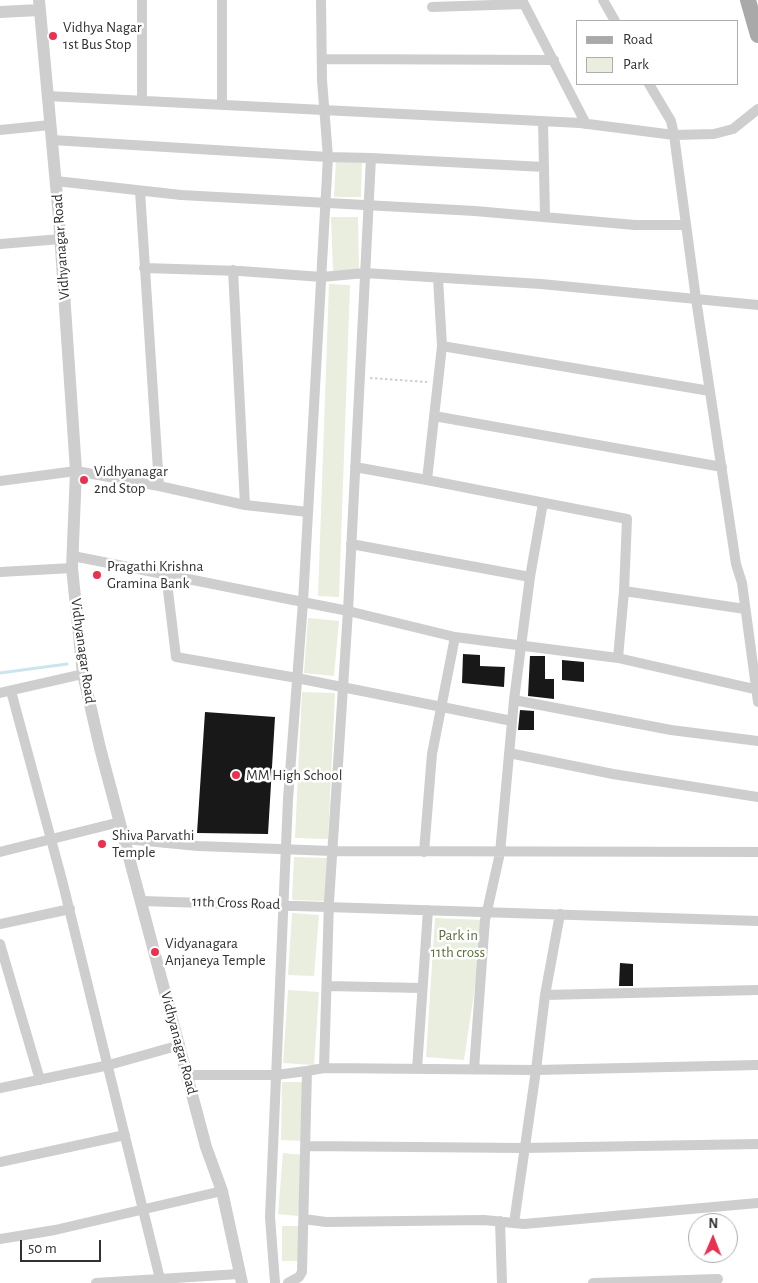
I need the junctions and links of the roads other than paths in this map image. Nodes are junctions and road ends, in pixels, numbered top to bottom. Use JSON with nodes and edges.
{"nodes":[{"id":1,"x":142,"y":0,"type":"edge"},
{"id":2,"x":222,"y":0,"type":"edge"},
{"id":3,"x":321,"y":0,"type":"edge"},
{"id":4,"x":603,"y":0,"type":"edge"},
{"id":5,"x":748,"y":0,"type":"edge"},
{"id":6,"x":523,"y":2,"type":"edge"},
{"id":7,"x":39,"y":5,"type":"edge"},
{"id":8,"x":432,"y":7,"type":"dead end"},
{"id":9,"x":0,"y":12,"type":"edge"},
{"id":10,"x":614,"y":20,"type":"edge"},
{"id":11,"x":758,"y":35,"type":"edge"},
{"id":12,"x":322,"y":59,"type":"junction"},
{"id":13,"x":554,"y":60,"type":"junction"},
{"id":14,"x":650,"y":85,"type":"edge"},
{"id":15,"x":47,"y":96,"type":"junction"},
{"id":16,"x":142,"y":100,"type":"junction"},
{"id":17,"x":222,"y":104,"type":"junction"},
{"id":18,"x":758,"y":109,"type":"edge"},
{"id":19,"x":324,"y":110,"type":"junction"},
{"id":20,"x":543,"y":121,"type":"junction"},
{"id":21,"x":586,"y":124,"type":"junction"},
{"id":22,"x":50,"y":125,"type":"junction"},
{"id":23,"x":0,"y":130,"type":"edge"},
{"id":24,"x":674,"y":135,"type":"junction"},
{"id":25,"x":52,"y":140,"type":"junction"},
{"id":26,"x":328,"y":157,"type":"junction"},
{"id":27,"x":371,"y":158,"type":"junction"},
{"id":28,"x":544,"y":167,"type":"junction"},
{"id":29,"x":56,"y":182,"type":"junction"},
{"id":30,"x":140,"y":191,"type":"junction"},
{"id":31,"x":326,"y":202,"type":"junction"},
{"id":32,"x":370,"y":205,"type":"junction"},
{"id":33,"x":545,"y":217,"type":"junction"},
{"id":34,"x":686,"y":225,"type":"junction"},
{"id":35,"x":61,"y":239,"type":"junction"},
{"id":36,"x":0,"y":244,"type":"edge"},
{"id":37,"x":144,"y":268,"type":"junction"},
{"id":38,"x":233,"y":270,"type":"junction"},
{"id":39,"x":365,"y":273,"type":"junction"},
{"id":40,"x":322,"y":277,"type":"junction"},
{"id":41,"x":438,"y":278,"type":"junction"},
{"id":42,"x":696,"y":299,"type":"junction"},
{"id":43,"x":758,"y":305,"type":"edge"},
{"id":44,"x":442,"y":346,"type":"junction"},
{"id":45,"x":710,"y":391,"type":"junction"},
{"id":46,"x":434,"y":416,"type":"junction"},
{"id":47,"x":722,"y":467,"type":"junction"},
{"id":48,"x":355,"y":468,"type":"junction"},
{"id":49,"x":76,"y":471,"type":"junction"},
{"id":50,"x":427,"y":480,"type":"junction"},
{"id":51,"x":0,"y":481,"type":"edge"},
{"id":52,"x":159,"y":486,"type":"junction"},
{"id":53,"x":543,"y":503,"type":"junction"},
{"id":54,"x":245,"y":506,"type":"junction"},
{"id":55,"x":308,"y":512,"type":"junction"},
{"id":56,"x":351,"y":544,"type":"junction"},
{"id":57,"x":73,"y":562,"type":"junction"},
{"id":58,"x":0,"y":572,"type":"edge"},
{"id":59,"x":166,"y":574,"type":"junction"},
{"id":60,"x":530,"y":578,"type":"junction"},
{"id":61,"x":624,"y":591,"type":"junction"},
{"id":62,"x":303,"y":602,"type":"junction"},
{"id":63,"x":745,"y":609,"type":"junction"},
{"id":64,"x":348,"y":611,"type":"junction"},
{"id":65,"x":455,"y":637,"type":"junction"},
{"id":66,"x":521,"y":646,"type":"junction"},
{"id":67,"x":618,"y":658,"type":"junction"},
{"id":68,"x":83,"y":674,"type":"junction"},
{"id":69,"x":297,"y":678,"type":"junction"},
{"id":70,"x":343,"y":688,"type":"junction"},
{"id":71,"x":757,"y":689,"type":"edge"},
{"id":72,"x":11,"y":690,"type":"junction"},
{"id":73,"x":0,"y":693,"type":"edge"},
{"id":74,"x":514,"y":700,"type":"junction"},
{"id":75,"x":758,"y":702,"type":"edge"},
{"id":76,"x":441,"y":709,"type":"junction"},
{"id":77,"x":512,"y":721,"type":"junction"},
{"id":78,"x":758,"y":741,"type":"edge"},
{"id":79,"x":509,"y":753,"type":"junction"},
{"id":80,"x":758,"y":797,"type":"edge"},
{"id":81,"x":120,"y":822,"type":"junction"},
{"id":82,"x":125,"y":839,"type":"junction"},
{"id":83,"x":52,"y":841,"type":"junction"},
{"id":84,"x":286,"y":848,"type":"junction"},
{"id":85,"x":332,"y":851,"type":"junction"},
{"id":86,"x":0,"y":852,"type":"edge"},
{"id":87,"x":424,"y":852,"type":"junction"},
{"id":88,"x":500,"y":852,"type":"junction"},
{"id":89,"x":758,"y":852,"type":"edge"},
{"id":90,"x":142,"y":901,"type":"junction"},
{"id":91,"x":284,"y":905,"type":"junction"},
{"id":92,"x":329,"y":906,"type":"junction"},
{"id":93,"x":70,"y":909,"type":"junction"},
{"id":94,"x":428,"y":910,"type":"junction"},
{"id":95,"x":487,"y":912,"type":"junction"},
{"id":96,"x":560,"y":914,"type":"junction"},
{"id":97,"x":758,"y":921,"type":"edge"},
{"id":98,"x":0,"y":924,"type":"edge"},
{"id":99,"x":0,"y":944,"type":"edge"},
{"id":100,"x":327,"y":986,"type":"junction"},
{"id":101,"x":422,"y":988,"type":"junction"},
{"id":102,"x":758,"y":990,"type":"edge"},
{"id":103,"x":545,"y":995,"type":"junction"},
{"id":104,"x":180,"y":1045,"type":"junction"},
{"id":105,"x":758,"y":1064,"type":"edge"},
{"id":106,"x":109,"y":1065,"type":"junction"},
{"id":107,"x":324,"y":1068,"type":"junction"},
{"id":108,"x":417,"y":1069,"type":"junction"},
{"id":109,"x":474,"y":1069,"type":"junction"},
{"id":110,"x":536,"y":1070,"type":"junction"},
{"id":111,"x":307,"y":1071,"type":"junction"},
{"id":112,"x":188,"y":1075,"type":"junction"},
{"id":113,"x":276,"y":1075,"type":"junction"},
{"id":114,"x":40,"y":1080,"type":"junction"},
{"id":115,"x":0,"y":1088,"type":"edge"},
{"id":116,"x":125,"y":1135,"type":"junction"},
{"id":117,"x":758,"y":1144,"type":"edge"},
{"id":118,"x":306,"y":1146,"type":"junction"},
{"id":119,"x":523,"y":1148,"type":"junction"},
{"id":120,"x":0,"y":1162,"type":"edge"},
{"id":121,"x":222,"y":1191,"type":"junction"},
{"id":122,"x":758,"y":1202,"type":"edge"},
{"id":123,"x":143,"y":1208,"type":"junction"},
{"id":124,"x":304,"y":1219,"type":"junction"},
{"id":125,"x":500,"y":1221,"type":"junction"},
{"id":126,"x":514,"y":1223,"type":"junction"},
{"id":127,"x":0,"y":1239,"type":"edge"},
{"id":128,"x":241,"y":1278,"type":"edge"},
{"id":129,"x":718,"y":1279,"type":"dead end"},
{"id":130,"x":161,"y":1281,"type":"edge"},
{"id":131,"x":96,"y":1283,"type":"edge"},
{"id":132,"x":275,"y":1283,"type":"edge"},
{"id":133,"x":288,"y":1283,"type":"edge"},
{"id":134,"x":502,"y":1283,"type":"edge"},
{"id":135,"x":593,"y":1283,"type":"edge"}],
"edges":[{"from":1,"to":16,"type":"street"},
{"from":2,"to":17,"type":"street"},
{"from":3,"to":12,"type":"street"},
{"from":4,"to":10,"type":"street"},
{"from":5,"to":11,"type":"main road"},
{"from":6,"to":8,"type":"street"},
{"from":6,"to":13,"type":"street"},
{"from":7,"to":9,"type":"street"},
{"from":7,"to":15,"type":"street","name":"Vidhyanagar Road"},
{"from":12,"to":13,"type":"street"},
{"from":12,"to":19,"type":"street"},
{"from":13,"to":21,"type":"street"},
{"from":14,"to":24,"type":"street"},
{"from":15,"to":16,"type":"street"},
{"from":15,"to":22,"type":"street","name":"Vidhyanagar Road"},
{"from":16,"to":17,"type":"street"},
{"from":17,"to":19,"type":"street"},
{"from":18,"to":24,"type":"street"},
{"from":19,"to":20,"type":"street"},
{"from":19,"to":26,"type":"street"},
{"from":20,"to":21,"type":"street"},
{"from":20,"to":28,"type":"street"},
{"from":21,"to":24,"type":"street"},
{"from":22,"to":23,"type":"street"},
{"from":22,"to":25,"type":"street","name":"Vidhyanagar Road"},
{"from":24,"to":34,"type":"street"},
{"from":25,"to":26,"type":"street"},
{"from":25,"to":29,"type":"street","name":"Vidhyanagar Road"},
{"from":26,"to":27,"type":"street"},
{"from":26,"to":31,"type":"street"},
{"from":27,"to":28,"type":"street"},
{"from":27,"to":32,"type":"street"},
{"from":28,"to":33,"type":"street"},
{"from":29,"to":30,"type":"street"},
{"from":29,"to":35,"type":"street","name":"Vidhyanagar Road"},
{"from":30,"to":31,"type":"street"},
{"from":30,"to":37,"type":"street"},
{"from":31,"to":32,"type":"street"},
{"from":31,"to":40,"type":"street"},
{"from":32,"to":33,"type":"street"},
{"from":32,"to":39,"type":"street"},
{"from":33,"to":34,"type":"street"},
{"from":34,"to":42,"type":"street"},
{"from":35,"to":36,"type":"street"},
{"from":35,"to":49,"type":"street","name":"Vidhyanagar Road"},
{"from":37,"to":38,"type":"street"},
{"from":37,"to":52,"type":"street"},
{"from":38,"to":40,"type":"street"},
{"from":38,"to":54,"type":"street"},
{"from":39,"to":40,"type":"street"},
{"from":39,"to":41,"type":"street"},
{"from":39,"to":48,"type":"street"},
{"from":40,"to":55,"type":"street"},
{"from":41,"to":42,"type":"street"},
{"from":41,"to":44,"type":"street"},
{"from":42,"to":43,"type":"street"},
{"from":42,"to":45,"type":"street"},
{"from":44,"to":45,"type":"street"},
{"from":44,"to":46,"type":"street"},
{"from":45,"to":47,"type":"street"},
{"from":46,"to":47,"type":"street"},
{"from":46,"to":50,"type":"street"},
{"from":47,"to":63,"type":"street"},
{"from":48,"to":50,"type":"street"},
{"from":48,"to":56,"type":"street"},
{"from":49,"to":51,"type":"street"},
{"from":49,"to":52,"type":"street"},
{"from":49,"to":57,"type":"street","name":"Vidhyanagar Road"},
{"from":50,"to":53,"type":"street"},
{"from":52,"to":54,"type":"street"},
{"from":53,"to":60,"type":"street"},
{"from":53,"to":61,"type":"street"},
{"from":54,"to":55,"type":"street"},
{"from":55,"to":62,"type":"street"},
{"from":56,"to":60,"type":"street"},
{"from":56,"to":64,"type":"street"},
{"from":57,"to":58,"type":"street"},
{"from":57,"to":59,"type":"street"},
{"from":57,"to":68,"type":"street","name":"Vidhyanagar Road"},
{"from":59,"to":62,"type":"street"},
{"from":59,"to":69,"type":"street"},
{"from":60,"to":66,"type":"street"},
{"from":61,"to":63,"type":"street"},
{"from":61,"to":67,"type":"street"},
{"from":62,"to":64,"type":"street"},
{"from":62,"to":69,"type":"street"},
{"from":63,"to":71,"type":"street"},
{"from":64,"to":65,"type":"street"},
{"from":64,"to":70,"type":"street"},
{"from":65,"to":66,"type":"street"},
{"from":65,"to":76,"type":"street"},
{"from":66,"to":67,"type":"street"},
{"from":66,"to":74,"type":"street"},
{"from":67,"to":71,"type":"street"},
{"from":68,"to":72,"type":"street"},
{"from":68,"to":81,"type":"street","name":"Vidhyanagar Road"},
{"from":69,"to":70,"type":"street"},
{"from":69,"to":84,"type":"street"},
{"from":70,"to":76,"type":"street"},
{"from":70,"to":85,"type":"street"},
{"from":71,"to":75,"type":"street"},
{"from":72,"to":73,"type":"street"},
{"from":72,"to":83,"type":"street"},
{"from":74,"to":77,"type":"street"},
{"from":74,"to":78,"type":"street"},
{"from":76,"to":77,"type":"street"},
{"from":76,"to":87,"type":"street"},
{"from":77,"to":79,"type":"street"},
{"from":79,"to":80,"type":"street"},
{"from":79,"to":88,"type":"street"},
{"from":81,"to":82,"type":"street","name":"Vidhyanagar Road"},
{"from":81,"to":83,"type":"street"},
{"from":82,"to":84,"type":"street"},
{"from":82,"to":90,"type":"street","name":"Vidhyanagar Road"},
{"from":83,"to":86,"type":"street"},
{"from":83,"to":93,"type":"street"},
{"from":84,"to":85,"type":"street"},
{"from":84,"to":91,"type":"street"},
{"from":85,"to":87,"type":"street"},
{"from":85,"to":92,"type":"street"},
{"from":87,"to":88,"type":"street"},
{"from":88,"to":89,"type":"street"},
{"from":88,"to":95,"type":"street"},
{"from":90,"to":91,"type":"street","name":"11th Cross Road"},
{"from":90,"to":104,"type":"street","name":"Vidhyanagar Road"},
{"from":91,"to":92,"type":"street","name":"11th Cross Road"},
{"from":91,"to":113,"type":"street"},
{"from":92,"to":94,"type":"street","name":"11th Cross Road"},
{"from":92,"to":100,"type":"street"},
{"from":93,"to":98,"type":"street"},
{"from":93,"to":106,"type":"street"},
{"from":94,"to":95,"type":"street","name":"11th Cross Road"},
{"from":94,"to":101,"type":"street"},
{"from":95,"to":96,"type":"street","name":"11th Cross Road"},
{"from":95,"to":109,"type":"street"},
{"from":96,"to":97,"type":"street","name":"11th Cross Road"},
{"from":96,"to":103,"type":"street"},
{"from":99,"to":114,"type":"street"},
{"from":100,"to":101,"type":"street"},
{"from":100,"to":107,"type":"street"},
{"from":101,"to":108,"type":"street"},
{"from":102,"to":103,"type":"street"},
{"from":103,"to":110,"type":"street"},
{"from":104,"to":106,"type":"street"},
{"from":104,"to":112,"type":"street","name":"Vidhyanagar Road"},
{"from":105,"to":110,"type":"street"},
{"from":106,"to":114,"type":"street"},
{"from":106,"to":116,"type":"street"},
{"from":107,"to":108,"type":"street"},
{"from":107,"to":111,"type":"street"},
{"from":108,"to":109,"type":"street"},
{"from":109,"to":110,"type":"street"},
{"from":110,"to":119,"type":"street"},
{"from":111,"to":113,"type":"street"},
{"from":111,"to":118,"type":"street"},
{"from":112,"to":113,"type":"street"},
{"from":112,"to":121,"type":"street","name":"Vidhyanagar Road"},
{"from":113,"to":132,"type":"street"},
{"from":114,"to":115,"type":"street"},
{"from":116,"to":120,"type":"street"},
{"from":116,"to":123,"type":"street"},
{"from":117,"to":119,"type":"street"},
{"from":118,"to":119,"type":"street"},
{"from":118,"to":124,"type":"street"},
{"from":119,"to":126,"type":"street"},
{"from":121,"to":123,"type":"street"},
{"from":121,"to":128,"type":"street","name":"Vidhyanagar Road"},
{"from":122,"to":126,"type":"street"},
{"from":123,"to":127,"type":"street"},
{"from":123,"to":130,"type":"street"},
{"from":124,"to":125,"type":"street"},
{"from":124,"to":133,"type":"street"},
{"from":125,"to":126,"type":"street"},
{"from":125,"to":134,"type":"street"},
{"from":128,"to":130,"type":"street"},
{"from":129,"to":135,"type":"street"},
{"from":130,"to":131,"type":"street"}]}
